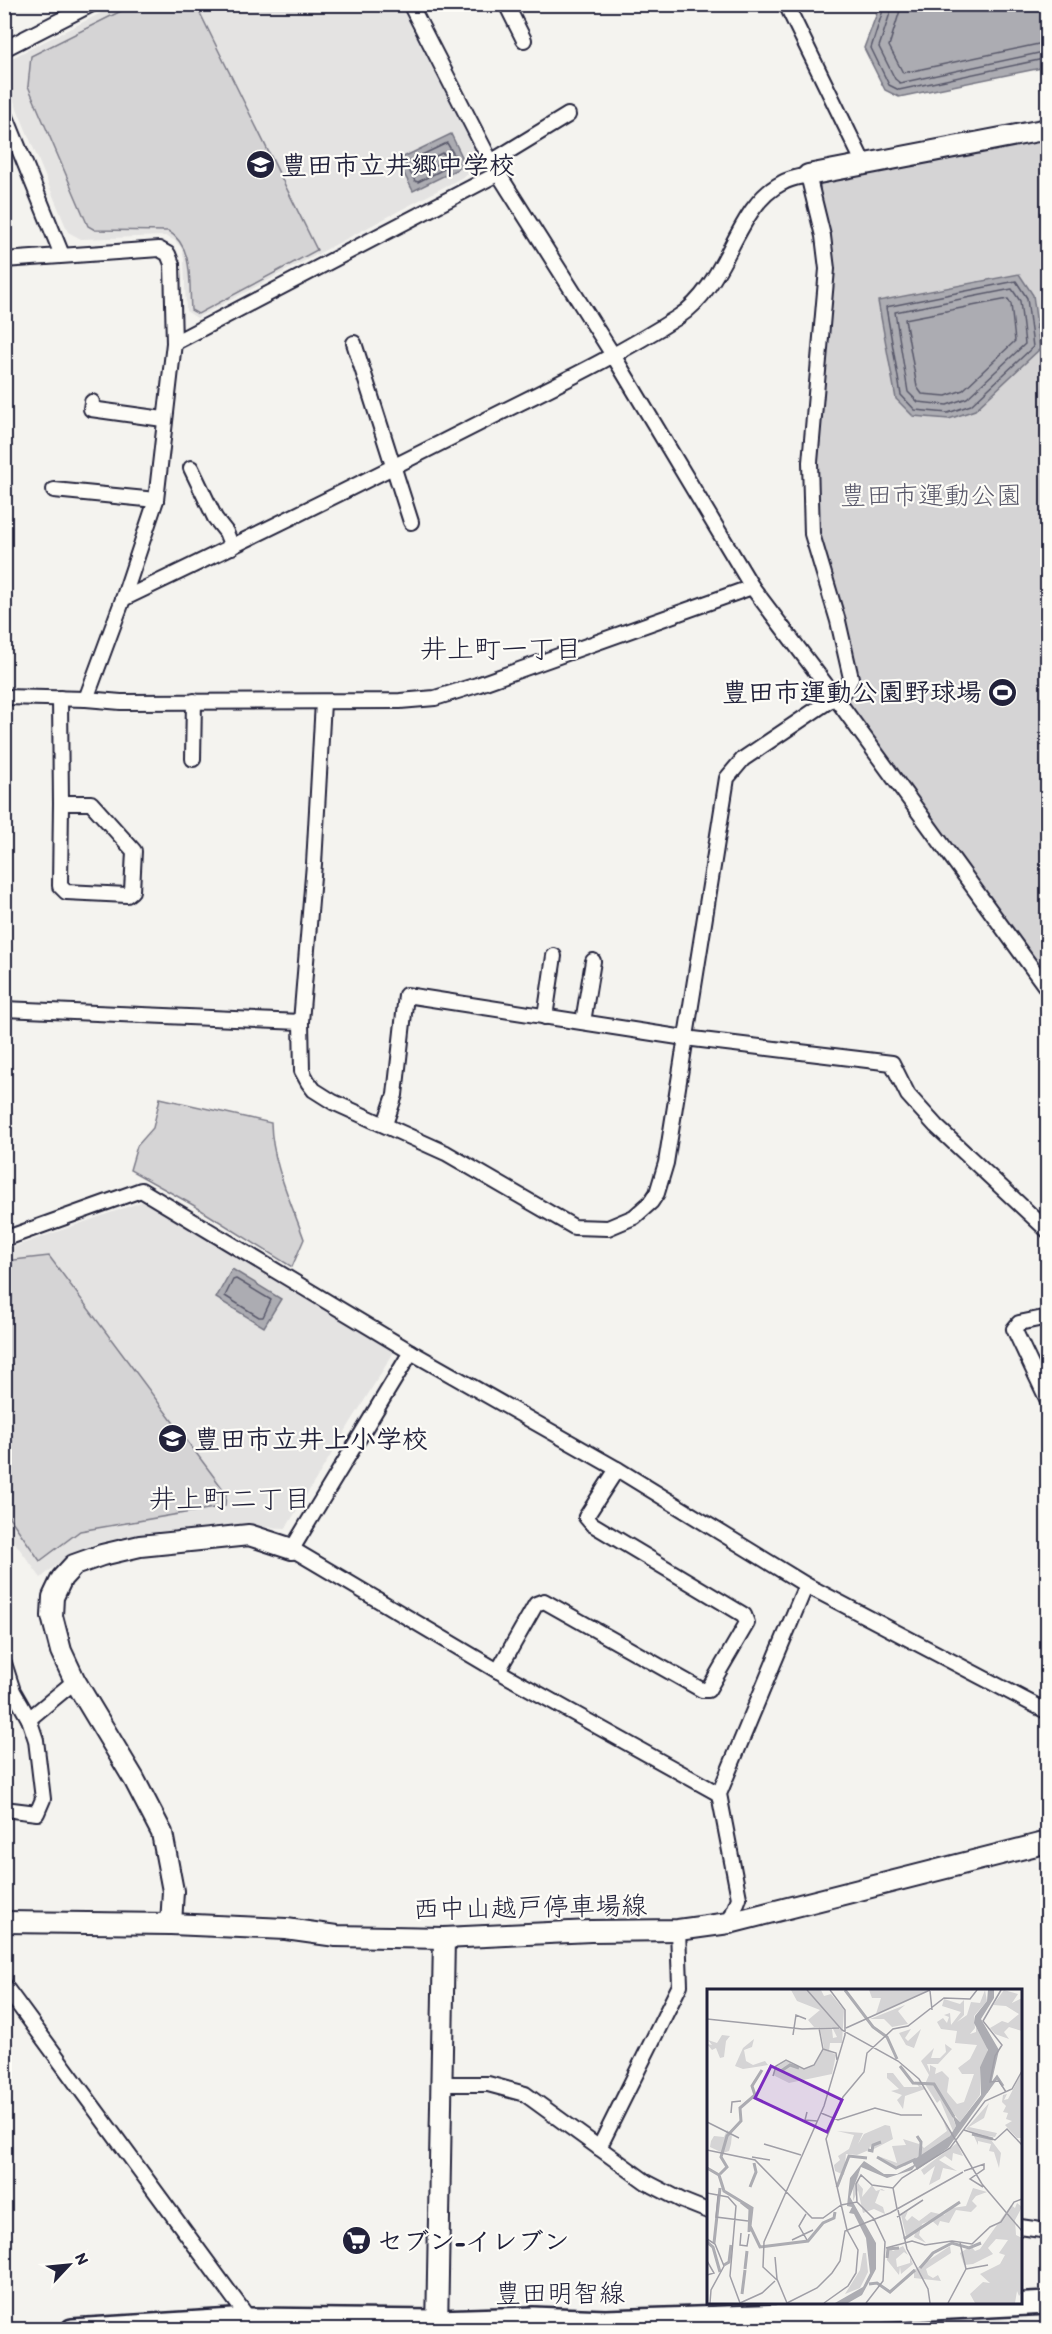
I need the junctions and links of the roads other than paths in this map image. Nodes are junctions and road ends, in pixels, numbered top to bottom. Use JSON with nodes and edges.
{"nodes":[{"id":1,"x":92,"y":4,"type":"edge"},
{"id":2,"x":506,"y":4,"type":"edge"},
{"id":3,"x":786,"y":4,"type":"edge"},
{"id":4,"x":412,"y":5,"type":"edge"},
{"id":5,"x":524,"y":40,"type":"dead end"},
{"id":6,"x":4,"y":49,"type":"edge"},
{"id":7,"x":4,"y":111,"type":"edge"},
{"id":8,"x":568,"y":115,"type":"dead end"},
{"id":9,"x":1047,"y":129,"type":"edge"},
{"id":10,"x":864,"y":164,"type":"junction"},
{"id":11,"x":495,"y":167,"type":"junction"},
{"id":12,"x":808,"y":175,"type":"junction"},
{"id":13,"x":62,"y":255,"type":"junction"},
{"id":14,"x":4,"y":260,"type":"edge"},
{"id":15,"x":174,"y":343,"type":"junction"},
{"id":16,"x":354,"y":343,"type":"dead end"},
{"id":17,"x":613,"y":355,"type":"junction"},
{"id":18,"x":92,"y":402,"type":"dead end"},
{"id":19,"x":163,"y":419,"type":"junction"},
{"id":20,"x":394,"y":466,"type":"junction"},
{"id":21,"x":191,"y":468,"type":"dead end"},
{"id":22,"x":54,"y":490,"type":"dead end"},
{"id":23,"x":156,"y":500,"type":"junction"},
{"id":24,"x":411,"y":522,"type":"dead end"},
{"id":25,"x":232,"y":547,"type":"junction"},
{"id":26,"x":752,"y":587,"type":"junction"},
{"id":27,"x":123,"y":598,"type":"junction"},
{"id":28,"x":4,"y":697,"type":"edge"},
{"id":29,"x":835,"y":697,"type":"junction"},
{"id":30,"x":60,"y":698,"type":"junction"},
{"id":31,"x":86,"y":699,"type":"junction"},
{"id":32,"x":194,"y":701,"type":"junction"},
{"id":33,"x":323,"y":702,"type":"junction"},
{"id":34,"x":193,"y":759,"type":"dead end"},
{"id":35,"x":61,"y":803,"type":"junction"},
{"id":36,"x":554,"y":956,"type":"dead end"},
{"id":37,"x":593,"y":961,"type":"dead end"},
{"id":38,"x":1047,"y":990,"type":"edge"},
{"id":39,"x":4,"y":1009,"type":"edge"},
{"id":40,"x":545,"y":1017,"type":"junction"},
{"id":41,"x":301,"y":1022,"type":"junction"},
{"id":42,"x":583,"y":1022,"type":"junction"},
{"id":43,"x":685,"y":1038,"type":"junction"},
{"id":44,"x":386,"y":1124,"type":"junction"},
{"id":45,"x":1047,"y":1231,"type":"edge"},
{"id":46,"x":4,"y":1239,"type":"edge"},
{"id":47,"x":1047,"y":1317,"type":"edge"},
{"id":48,"x":411,"y":1352,"type":"junction"},
{"id":49,"x":1047,"y":1401,"type":"edge"},
{"id":50,"x":617,"y":1469,"type":"junction"},
{"id":51,"x":292,"y":1549,"type":"junction"},
{"id":52,"x":806,"y":1584,"type":"junction"},
{"id":53,"x":4,"y":1663,"type":"edge"},
{"id":54,"x":498,"y":1671,"type":"junction"},
{"id":55,"x":75,"y":1681,"type":"junction"},
{"id":56,"x":1047,"y":1712,"type":"edge"},
{"id":57,"x":29,"y":1719,"type":"junction"},
{"id":58,"x":719,"y":1794,"type":"junction"},
{"id":59,"x":4,"y":1809,"type":"edge"},
{"id":60,"x":1047,"y":1842,"type":"edge"},
{"id":61,"x":4,"y":1922,"type":"edge"},
{"id":62,"x":729,"y":1923,"type":"junction"},
{"id":63,"x":171,"y":1924,"type":"junction"},
{"id":64,"x":678,"y":1930,"type":"junction"},
{"id":65,"x":444,"y":1938,"type":"junction"},
{"id":66,"x":4,"y":1985,"type":"edge"},
{"id":67,"x":441,"y":2084,"type":"junction"},
{"id":68,"x":599,"y":2148,"type":"junction"},
{"id":69,"x":707,"y":2211,"type":"edge"},
{"id":70,"x":1022,"y":2227,"type":"edge"},
{"id":71,"x":1047,"y":2231,"type":"edge"},
{"id":72,"x":1047,"y":2303,"type":"edge"},
{"id":73,"x":1003,"y":2304,"type":"edge"},
{"id":74,"x":1022,"y":2304,"type":"edge"},
{"id":75,"x":739,"y":2310,"type":"edge"},
{"id":76,"x":249,"y":2319,"type":"junction"},
{"id":77,"x":288,"y":2324,"type":"edge"},
{"id":78,"x":437,"y":2325,"type":"edge"},
{"id":79,"x":85,"y":2329,"type":"edge"}],
"edges":[{"from":1,"to":6,"type":"street"},
{"from":2,"to":5,"type":"street"},
{"from":3,"to":10,"type":"street"},
{"from":4,"to":11,"type":"street"},
{"from":7,"to":13,"type":"street"},
{"from":8,"to":11,"type":"street"},
{"from":9,"to":10,"type":"street"},
{"from":10,"to":12,"type":"street"},
{"from":11,"to":15,"type":"street"},
{"from":11,"to":17,"type":"street"},
{"from":12,"to":17,"type":"street"},
{"from":12,"to":29,"type":"street"},
{"from":13,"to":14,"type":"street"},
{"from":13,"to":15,"type":"street"},
{"from":15,"to":19,"type":"street"},
{"from":16,"to":20,"type":"street"},
{"from":17,"to":20,"type":"street"},
{"from":17,"to":26,"type":"street"},
{"from":18,"to":19,"type":"street"},
{"from":19,"to":23,"type":"street"},
{"from":20,"to":24,"type":"street"},
{"from":20,"to":25,"type":"street"},
{"from":21,"to":25,"type":"street"},
{"from":22,"to":23,"type":"street"},
{"from":23,"to":27,"type":"street"},
{"from":25,"to":27,"type":"street"},
{"from":26,"to":29,"type":"street"},
{"from":26,"to":33,"type":"street"},
{"from":27,"to":31,"type":"street"},
{"from":28,"to":30,"type":"street"},
{"from":29,"to":38,"type":"street"},
{"from":29,"to":43,"type":"street"},
{"from":30,"to":31,"type":"street"},
{"from":30,"to":35,"type":"street"},
{"from":31,"to":32,"type":"street"},
{"from":32,"to":33,"type":"street"},
{"from":32,"to":34,"type":"street"},
{"from":33,"to":41,"type":"street"},
{"from":35,"to":35,"type":"street"},
{"from":36,"to":40,"type":"street"},
{"from":37,"to":42,"type":"street"},
{"from":39,"to":41,"type":"street"},
{"from":40,"to":42,"type":"street"},
{"from":40,"to":44,"type":"street"},
{"from":41,"to":44,"type":"street"},
{"from":42,"to":43,"type":"street"},
{"from":43,"to":44,"type":"street"},
{"from":43,"to":45,"type":"street"},
{"from":46,"to":48,"type":"street"},
{"from":47,"to":49,"type":"street"},
{"from":48,"to":50,"type":"street"},
{"from":48,"to":51,"type":"street"},
{"from":50,"to":52,"type":"street"},
{"from":50,"to":54,"type":"street"},
{"from":51,"to":54,"type":"street"},
{"from":51,"to":55,"type":"street"},
{"from":52,"to":56,"type":"street"},
{"from":52,"to":58,"type":"street"},
{"from":53,"to":57,"type":"street"},
{"from":54,"to":58,"type":"street"},
{"from":55,"to":57,"type":"street"},
{"from":55,"to":63,"type":"street"},
{"from":57,"to":59,"type":"street"},
{"from":58,"to":62,"type":"street"},
{"from":60,"to":62,"type":"street","name":"西中山越戸停車場線"},
{"from":61,"to":63,"type":"street","name":"西中山越戸停車場線"},
{"from":62,"to":64,"type":"street","name":"西中山越戸停車場線"},
{"from":63,"to":65,"type":"street","name":"西中山越戸停車場線"},
{"from":64,"to":65,"type":"street","name":"西中山越戸停車場線"},
{"from":64,"to":68,"type":"street"},
{"from":65,"to":67,"type":"street"},
{"from":66,"to":76,"type":"street"},
{"from":67,"to":68,"type":"street"},
{"from":67,"to":78,"type":"street"},
{"from":68,"to":69,"type":"street"},
{"from":70,"to":71,"type":"street"},
{"from":72,"to":74,"type":"main road","name":"豊田明智線"},
{"from":73,"to":75,"type":"main road","name":"豊田明智線"},
{"from":75,"to":78,"type":"main road","name":"豊田明智線"},
{"from":76,"to":77,"type":"main road","name":"豊田明智線"},
{"from":76,"to":79,"type":"main road","name":"豊田明智線"},
{"from":77,"to":78,"type":"main road","name":"豊田明智線"}]}
